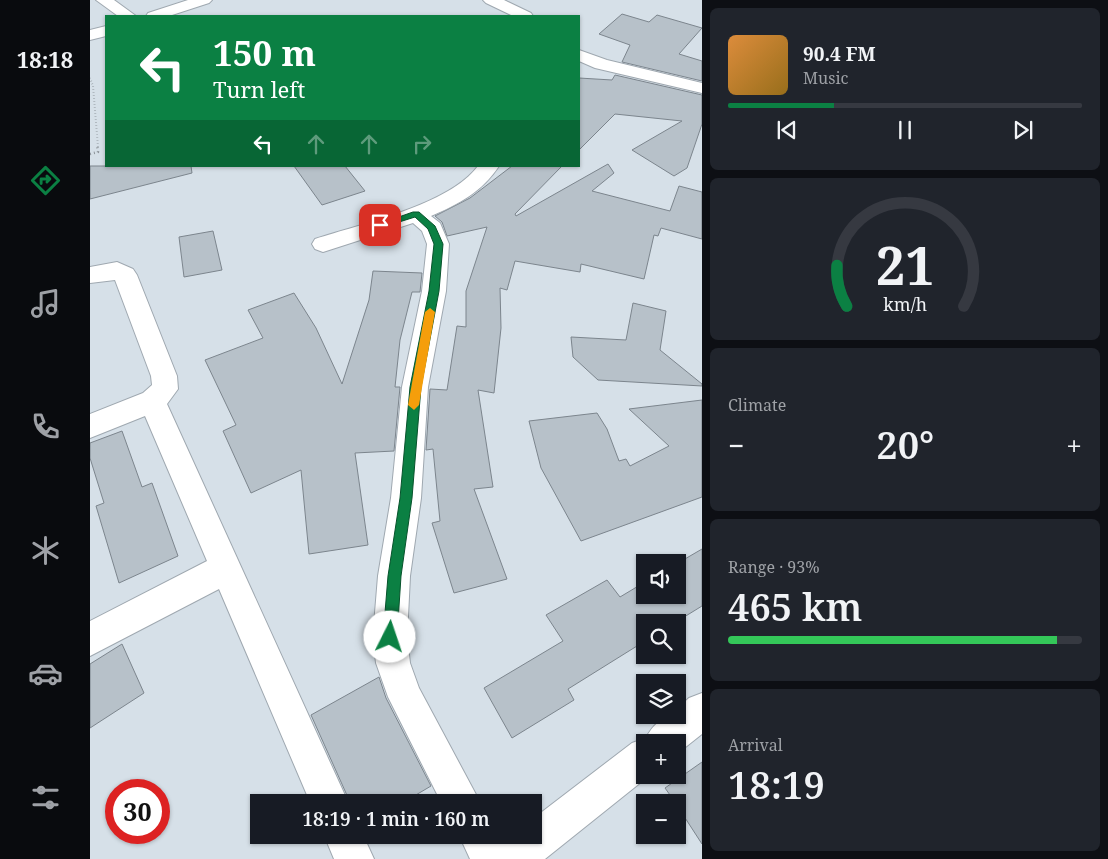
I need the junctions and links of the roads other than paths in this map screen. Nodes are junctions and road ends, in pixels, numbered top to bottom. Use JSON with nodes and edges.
{"nodes":[{"id":1,"x":104,"y":0,"type":"edge"},
{"id":2,"x":204,"y":0,"type":"edge"},
{"id":3,"x":491,"y":0,"type":"edge"},
{"id":4,"x":126,"y":15,"type":"edge"},
{"id":5,"x":157,"y":15,"type":"edge"},
{"id":6,"x":523,"y":15,"type":"edge"},
{"id":7,"x":105,"y":31,"type":"edge"},
{"id":8,"x":90,"y":35,"type":"edge"},
{"id":9,"x":580,"y":55,"type":"edge"},
{"id":10,"x":702,"y":88,"type":"edge"},
{"id":11,"x":489,"y":167,"type":"edge"},
{"id":12,"x":416,"y":214,"type":"junction"},
{"id":13,"x":323,"y":244,"type":"dead end"},
{"id":14,"x":90,"y":275,"type":"edge"},
{"id":15,"x":152,"y":402,"type":"junction"},
{"id":16,"x":90,"y":426,"type":"edge"},
{"id":17,"x":226,"y":568,"type":"junction"},
{"id":18,"x":90,"y":639,"type":"edge"},
{"id":19,"x":702,"y":711,"type":"edge"},
{"id":20,"x":672,"y":734,"type":"edge"},
{"id":21,"x":636,"y":763,"type":"edge"},
{"id":22,"x":325,"y":794,"type":"edge"},
{"id":23,"x":457,"y":794,"type":"edge"},
{"id":24,"x":348,"y":844,"type":"edge"},
{"id":25,"x":483,"y":844,"type":"edge"},
{"id":26,"x":354,"y":859,"type":"edge"},
{"id":27,"x":491,"y":859,"type":"edge"},
{"id":28,"x":513,"y":859,"type":"edge"}],
"edges":[{"from":1,"to":4,"type":"street"},
{"from":2,"to":5,"type":"street"},
{"from":3,"to":6,"type":"street"},
{"from":7,"to":8,"type":"street"},
{"from":9,"to":10,"type":"street"},
{"from":11,"to":12,"type":"street"},
{"from":12,"to":13,"type":"street"},
{"from":12,"to":23,"type":"street"},
{"from":14,"to":15,"type":"street"},
{"from":15,"to":16,"type":"street"},
{"from":15,"to":17,"type":"street"},
{"from":17,"to":18,"type":"street"},
{"from":17,"to":22,"type":"street"},
{"from":19,"to":20,"type":"street"},
{"from":21,"to":28,"type":"street"},
{"from":24,"to":26,"type":"street"},
{"from":25,"to":27,"type":"street"}]}
